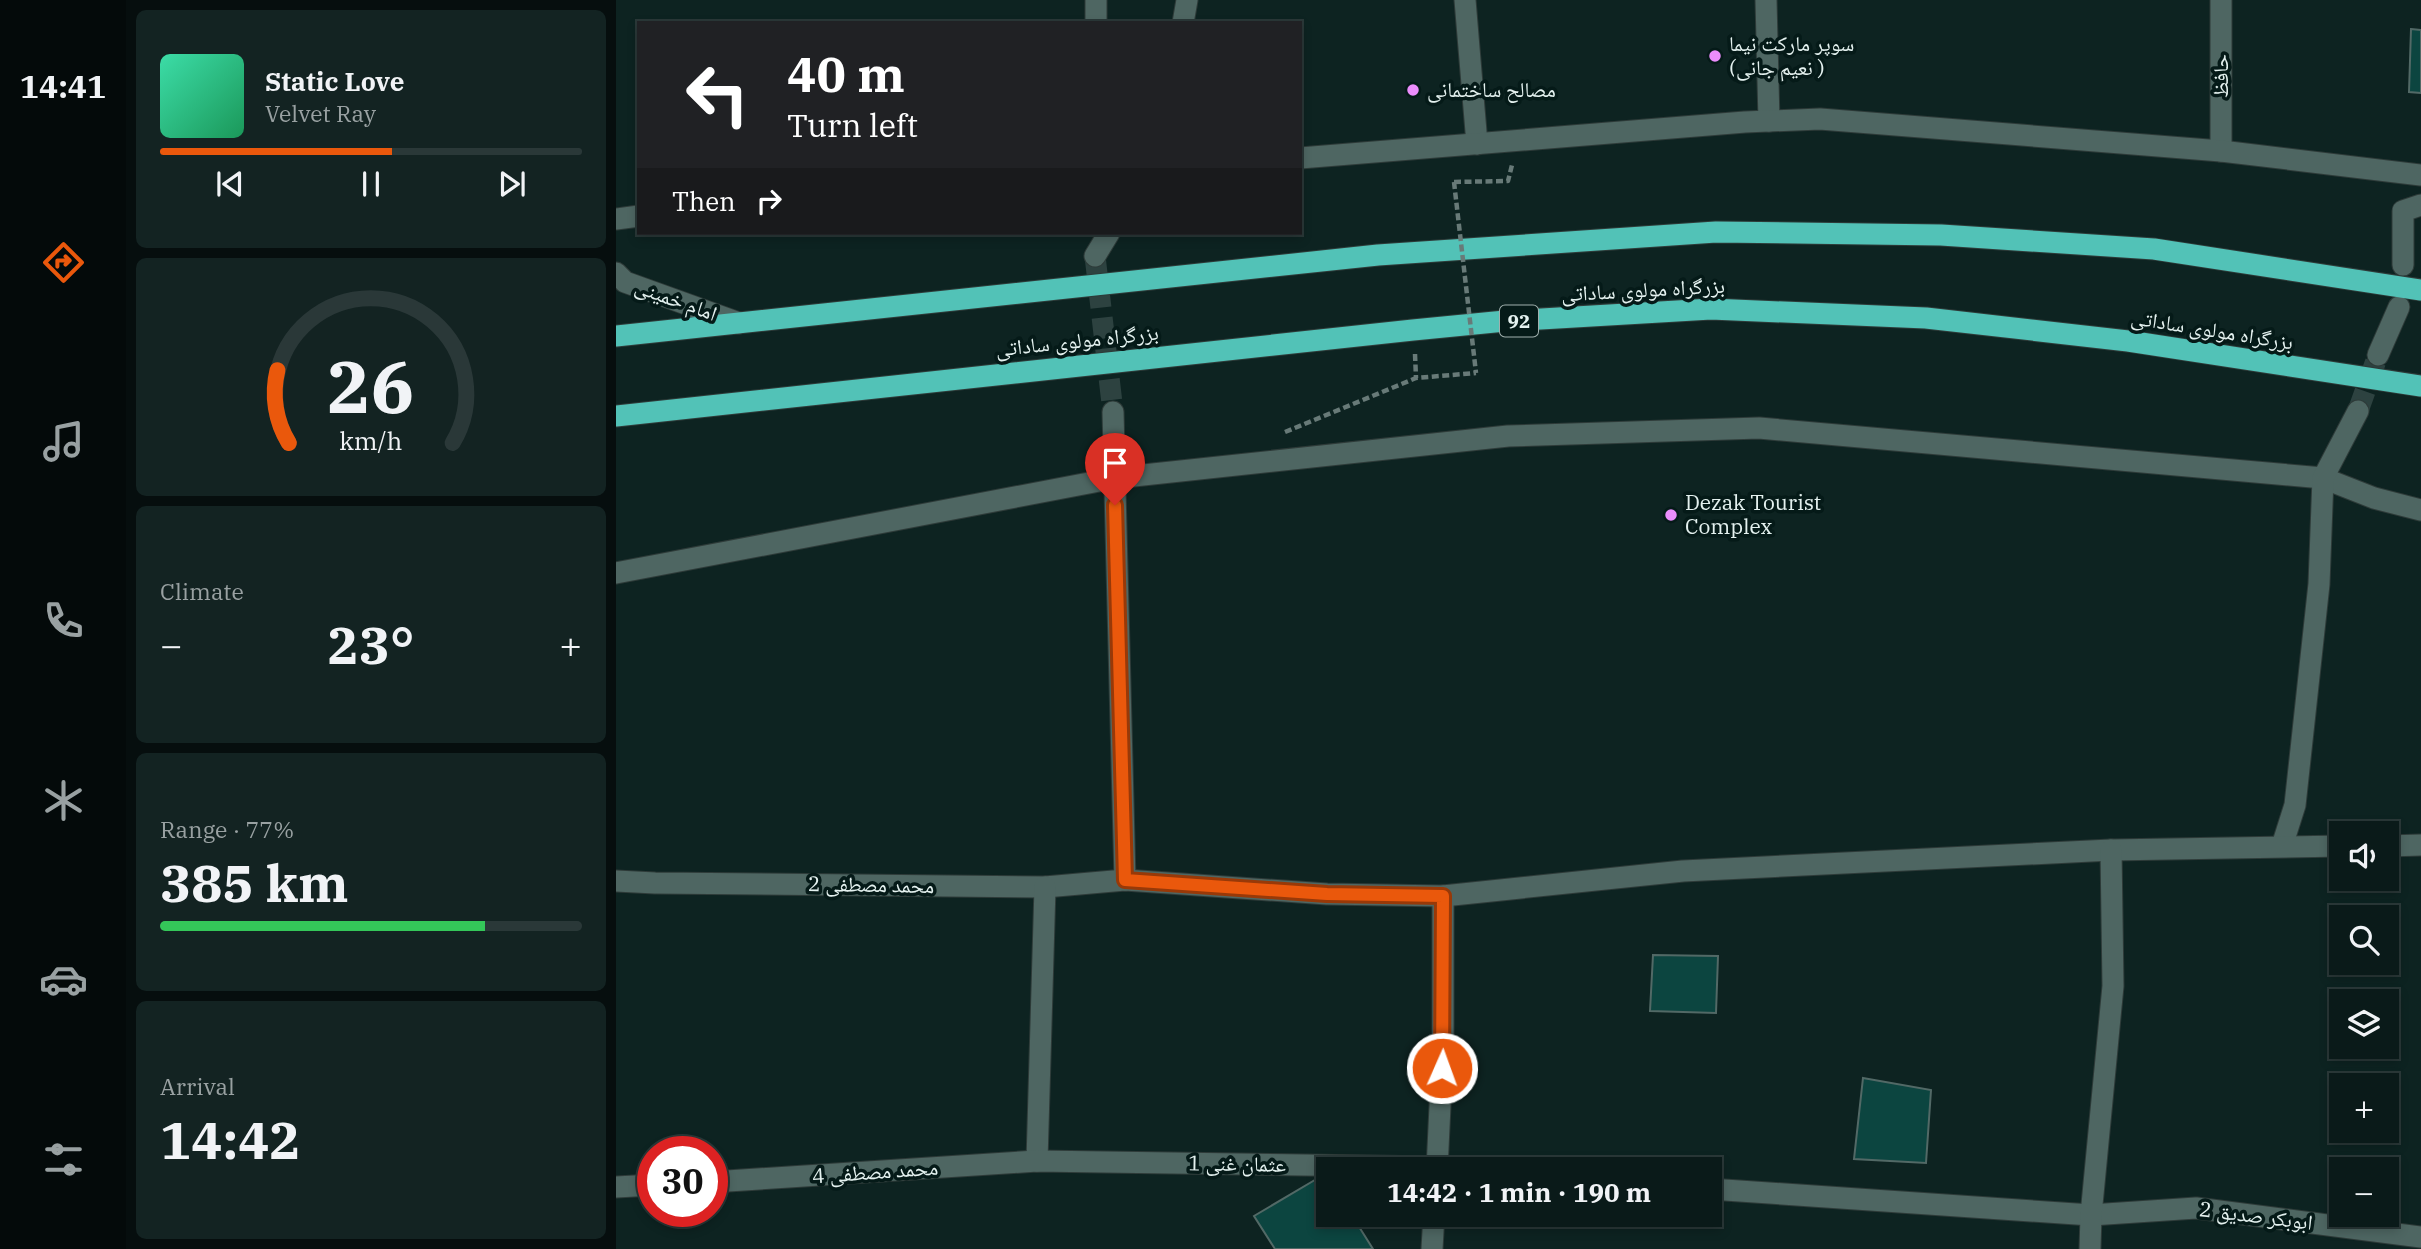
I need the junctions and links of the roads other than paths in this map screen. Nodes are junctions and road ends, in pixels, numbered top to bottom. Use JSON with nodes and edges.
{"nodes":[{"id":1,"x":1096,"y":0,"type":"edge"},
{"id":2,"x":1187,"y":0,"type":"edge"},
{"id":3,"x":1465,"y":0,"type":"edge"},
{"id":4,"x":1766,"y":0,"type":"edge"},
{"id":5,"x":2221,"y":0,"type":"edge"},
{"id":6,"x":1096,"y":21,"type":"edge"},
{"id":7,"x":1183,"y":21,"type":"edge"},
{"id":8,"x":1769,"y":121,"type":"junction"},
{"id":9,"x":1477,"y":144,"type":"junction"},
{"id":10,"x":2221,"y":151,"type":"junction"},
{"id":11,"x":1302,"y":158,"type":"edge"},
{"id":12,"x":2421,"y":175,"type":"edge"},
{"id":13,"x":2421,"y":205,"type":"edge"},
{"id":14,"x":637,"y":216,"type":"edge"},
{"id":15,"x":616,"y":219,"type":"edge"},
{"id":16,"x":1092,"y":235,"type":"edge"},
{"id":17,"x":1107,"y":235,"type":"edge"},
{"id":18,"x":2403,"y":265,"type":"dead end"},
{"id":19,"x":616,"y":273,"type":"edge"},
{"id":20,"x":2421,"y":290,"type":"edge"},
{"id":21,"x":2399,"y":307,"type":"dead end"},
{"id":22,"x":739,"y":323,"type":"junction"},
{"id":23,"x":616,"y":336,"type":"edge"},
{"id":24,"x":2378,"y":355,"type":"tunnel mouth"},
{"id":25,"x":2421,"y":386,"type":"edge"},
{"id":26,"x":2358,"y":411,"type":"tunnel mouth"},
{"id":27,"x":1113,"y":412,"type":"tunnel mouth"},
{"id":28,"x":616,"y":416,"type":"edge"},
{"id":29,"x":1115,"y":478,"type":"junction"},
{"id":30,"x":2323,"y":478,"type":"junction"},
{"id":31,"x":2421,"y":510,"type":"edge"},
{"id":32,"x":616,"y":573,"type":"edge"},
{"id":33,"x":2421,"y":845,"type":"edge"},
{"id":34,"x":2282,"y":846,"type":"junction"},
{"id":35,"x":2329,"y":846,"type":"edge"},
{"id":36,"x":2399,"y":846,"type":"edge"},
{"id":37,"x":2111,"y":850,"type":"junction"},
{"id":38,"x":1125,"y":880,"type":"junction"},
{"id":39,"x":616,"y":881,"type":"edge"},
{"id":40,"x":1045,"y":887,"type":"junction"},
{"id":41,"x":1443,"y":896,"type":"junction"},
{"id":42,"x":1438,"y":1157,"type":"edge"},
{"id":43,"x":1037,"y":1161,"type":"junction"},
{"id":44,"x":1316,"y":1166,"type":"edge"},
{"id":45,"x":728,"y":1181,"type":"edge"},
{"id":46,"x":637,"y":1185,"type":"edge"},
{"id":47,"x":616,"y":1186,"type":"edge"},
{"id":48,"x":1722,"y":1190,"type":"edge"},
{"id":49,"x":2091,"y":1215,"type":"junction"},
{"id":50,"x":1433,"y":1227,"type":"edge"},
{"id":51,"x":2421,"y":1237,"type":"edge"},
{"id":52,"x":1432,"y":1249,"type":"edge"},
{"id":53,"x":2090,"y":1249,"type":"edge"}],
"edges":[{"from":1,"to":6,"type":"street"},
{"from":2,"to":7,"type":"street"},
{"from":3,"to":9,"type":"street"},
{"from":4,"to":8,"type":"street"},
{"from":5,"to":10,"type":"street","name":"حافظ"},
{"from":8,"to":9,"type":"street"},
{"from":8,"to":10,"type":"street"},
{"from":9,"to":11,"type":"street"},
{"from":10,"to":12,"type":"street"},
{"from":13,"to":18,"type":"street"},
{"from":14,"to":15,"type":"street"},
{"from":16,"to":17,"type":"street"},
{"from":19,"to":22,"type":"street","name":"امام خمینی"},
{"from":20,"to":22,"type":"highway"},
{"from":21,"to":24,"type":"street"},
{"from":22,"to":23,"type":"highway"},
{"from":25,"to":28,"type":"highway","name":"بزرگراه مولوی ساداتی","number":"92"},
{"from":26,"to":30,"type":"street"},
{"from":27,"to":29,"type":"street"},
{"from":29,"to":30,"type":"street"},
{"from":29,"to":32,"type":"street"},
{"from":29,"to":38,"type":"street"},
{"from":30,"to":31,"type":"street"},
{"from":30,"to":34,"type":"street"},
{"from":33,"to":36,"type":"street"},
{"from":34,"to":35,"type":"street","name":"محمد مصطفی 2"},
{"from":34,"to":37,"type":"street","name":"محمد مصطفی 2"},
{"from":37,"to":41,"type":"street","name":"محمد مصطفی 2"},
{"from":37,"to":49,"type":"street"},
{"from":38,"to":40,"type":"street","name":"محمد مصطفی 2"},
{"from":38,"to":41,"type":"street","name":"محمد مصطفی 2"},
{"from":39,"to":40,"type":"street","name":"محمد مصطفی 2"},
{"from":40,"to":43,"type":"street"},
{"from":41,"to":42,"type":"street"},
{"from":43,"to":44,"type":"street","name":"عثمان غنی 1"},
{"from":43,"to":45,"type":"street","name":"محمد مصطفی 4"},
{"from":46,"to":47,"type":"street"},
{"from":48,"to":49,"type":"street","name":"ابوبکر صدیق 2"},
{"from":49,"to":51,"type":"street","name":"ابوبکر صدیق 2"},
{"from":49,"to":53,"type":"street"},
{"from":50,"to":52,"type":"street"}]}
